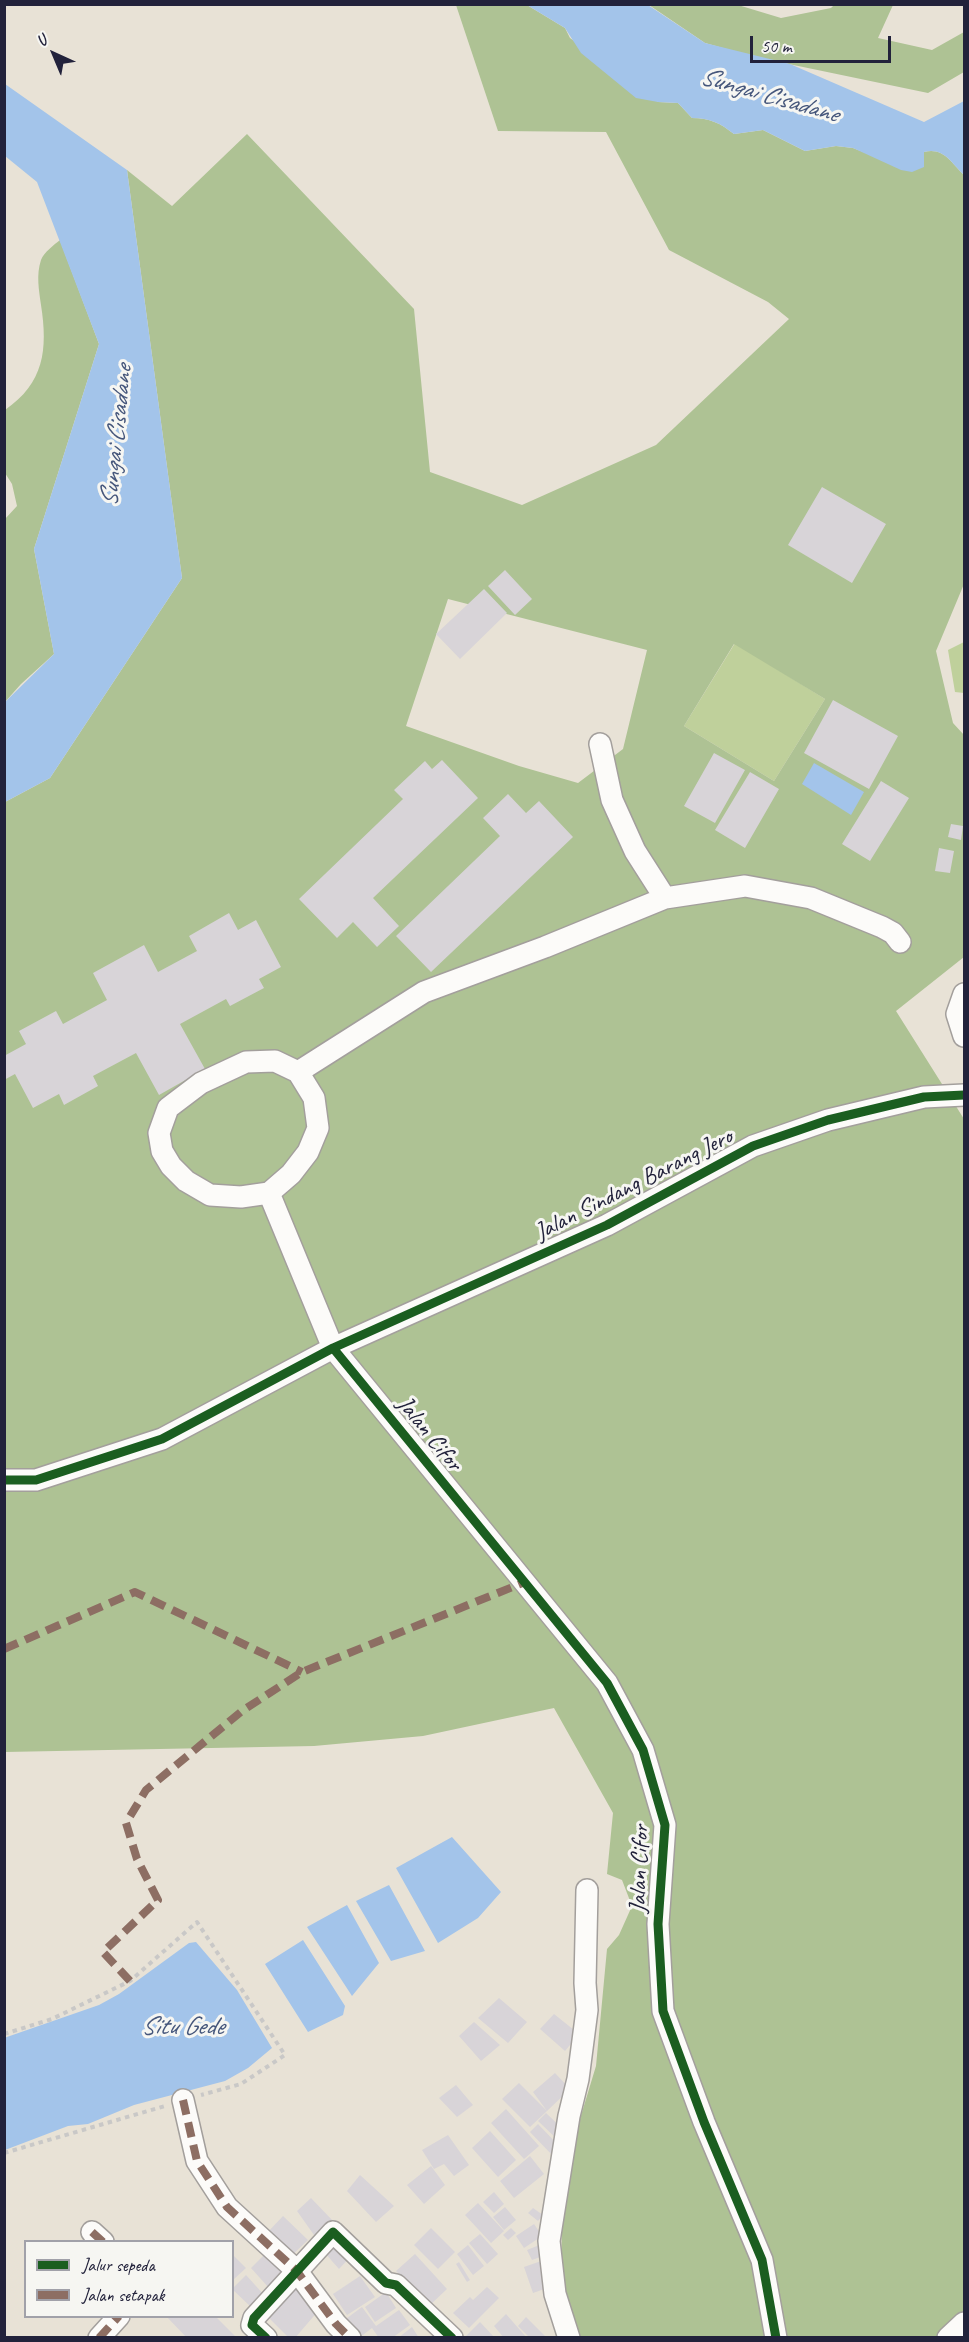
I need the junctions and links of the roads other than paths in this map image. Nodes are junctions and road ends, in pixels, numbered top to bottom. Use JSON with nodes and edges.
{"nodes":[{"id":1,"x":600,"y":744,"type":"dead end"},
{"id":2,"x":665,"y":898,"type":"junction"},
{"id":3,"x":900,"y":942,"type":"dead end"},
{"id":4,"x":964,"y":994,"type":"edge"},
{"id":5,"x":964,"y":1036,"type":"edge"},
{"id":6,"x":298,"y":1072,"type":"junction"},
{"id":7,"x":964,"y":1095,"type":"edge"},
{"id":8,"x":269,"y":1193,"type":"junction"},
{"id":9,"x":333,"y":1348,"type":"junction"},
{"id":10,"x":4,"y":1480,"type":"edge"},
{"id":11,"x":587,"y":1890,"type":"dead end"},
{"id":12,"x":183,"y":2100,"type":"road end"},
{"id":13,"x":296,"y":2270,"type":"junction"},
{"id":14,"x":117,"y":2318,"type":"edge"},
{"id":15,"x":964,"y":2323,"type":"edge"},
{"id":16,"x":99,"y":2337,"type":"edge"},
{"id":17,"x":266,"y":2337,"type":"edge"},
{"id":18,"x":351,"y":2337,"type":"edge"},
{"id":19,"x":452,"y":2337,"type":"edge"},
{"id":20,"x":569,"y":2337,"type":"edge"},
{"id":21,"x":776,"y":2337,"type":"edge"},
{"id":22,"x":948,"y":2337,"type":"edge"}],
"edges":[{"from":1,"to":2,"type":"street"},
{"from":2,"to":3,"type":"street"},
{"from":2,"to":6,"type":"street"},
{"from":4,"to":5,"type":"street"},
{"from":6,"to":8,"type":"street"},
{"from":6,"to":8,"type":"street"},
{"from":7,"to":9,"type":"street","name":"Jalan Sindang Barang Jero"},
{"from":8,"to":9,"type":"street","name":"Jalan Cifor"},
{"from":9,"to":10,"type":"street","name":"Jalan Sindang Barang Jero"},
{"from":9,"to":21,"type":"street","name":"Jalan Cifor"},
{"from":11,"to":20,"type":"street"},
{"from":12,"to":13,"type":"street"},
{"from":13,"to":17,"type":"street"},
{"from":13,"to":18,"type":"street"},
{"from":13,"to":19,"type":"street"},
{"from":14,"to":16,"type":"street"},
{"from":15,"to":22,"type":"street"}]}
